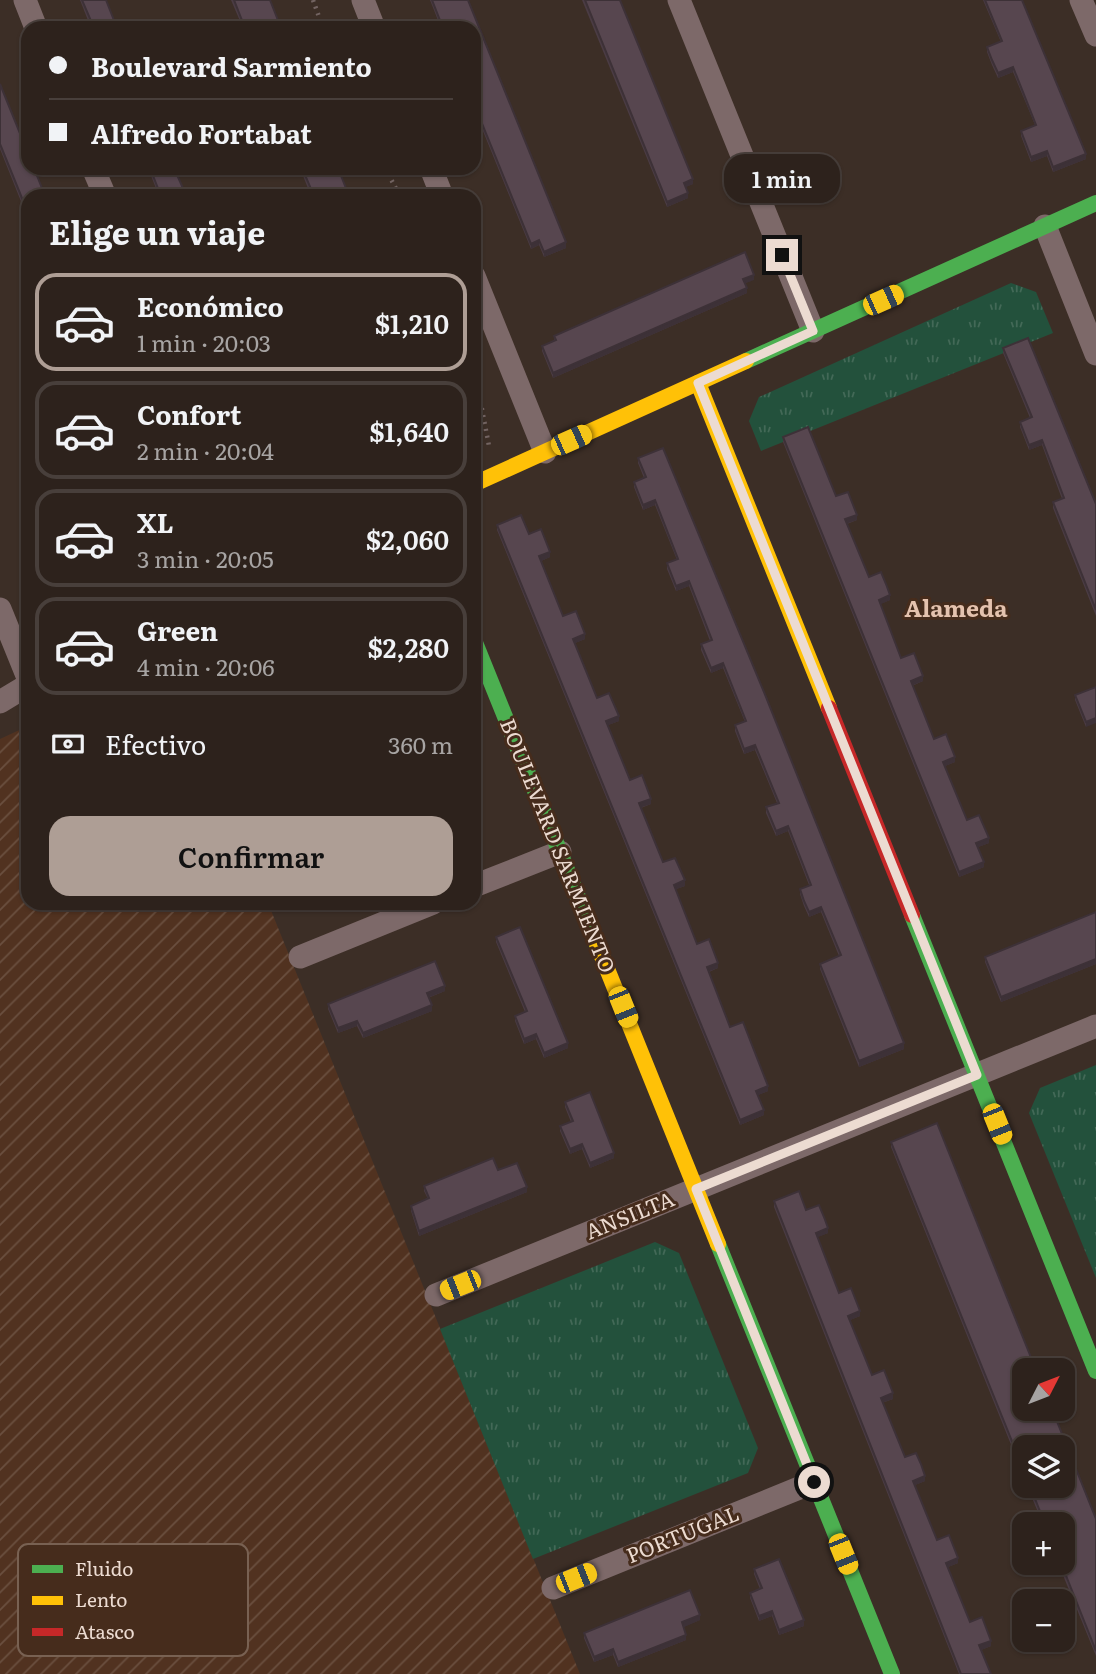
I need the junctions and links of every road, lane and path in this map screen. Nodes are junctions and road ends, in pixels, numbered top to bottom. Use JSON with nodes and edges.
{"nodes":[{"id":1,"x":25,"y":0,"type":"edge"},
{"id":2,"x":313,"y":0,"type":"edge"},
{"id":3,"x":363,"y":0,"type":"edge"},
{"id":4,"x":679,"y":0,"type":"edge"},
{"id":5,"x":1082,"y":0,"type":"edge"},
{"id":6,"x":33,"y":21,"type":"edge"},
{"id":7,"x":321,"y":21,"type":"edge"},
{"id":8,"x":371,"y":21,"type":"edge"},
{"id":9,"x":1096,"y":35,"type":"edge"},
{"id":10,"x":1096,"y":204,"type":"edge"},
{"id":11,"x":1045,"y":226,"type":"junction"},
{"id":12,"x":481,"y":293,"type":"edge"},
{"id":13,"x":813,"y":331,"type":"junction"},
{"id":14,"x":1096,"y":354,"type":"edge"},
{"id":15,"x":698,"y":383,"type":"junction"},
{"id":16,"x":481,"y":407,"type":"edge"},
{"id":17,"x":545,"y":452,"type":"junction"},
{"id":18,"x":500,"y":472,"type":"junction"},
{"id":19,"x":481,"y":481,"type":"edge"},
{"id":20,"x":0,"y":609,"type":"edge"},
{"id":21,"x":481,"y":657,"type":"edge"},
{"id":22,"x":21,"y":661,"type":"edge"},
{"id":23,"x":21,"y":689,"type":"edge"},
{"id":24,"x":0,"y":702,"type":"edge"},
{"id":25,"x":560,"y":852,"type":"junction"},
{"id":26,"x":481,"y":883,"type":"edge"},
{"id":27,"x":416,"y":910,"type":"edge"},
{"id":28,"x":300,"y":957,"type":"dead end"},
{"id":29,"x":1096,"y":1027,"type":"edge"},
{"id":30,"x":977,"y":1075,"type":"junction"},
{"id":31,"x":696,"y":1189,"type":"junction"},
{"id":32,"x":436,"y":1295,"type":"dead end"},
{"id":33,"x":1096,"y":1371,"type":"edge"},
{"id":34,"x":814,"y":1482,"type":"junction"},
{"id":35,"x":553,"y":1588,"type":"dead end"},
{"id":36,"x":892,"y":1674,"type":"edge"}],
"edges":[{"from":1,"to":6,"type":"street"},
{"from":2,"to":7,"type":"path"},
{"from":3,"to":8,"type":"street"},
{"from":4,"to":13,"type":"street"},
{"from":5,"to":9,"type":"street"},
{"from":10,"to":11,"type":"street"},
{"from":11,"to":13,"type":"street"},
{"from":11,"to":14,"type":"street"},
{"from":12,"to":17,"type":"street"},
{"from":13,"to":15,"type":"street"},
{"from":15,"to":17,"type":"street"},
{"from":15,"to":30,"type":"street"},
{"from":16,"to":18,"type":"path"},
{"from":17,"to":18,"type":"street"},
{"from":18,"to":19,"type":"street"},
{"from":20,"to":22,"type":"street"},
{"from":21,"to":25,"type":"street","name":"BOULEVARD SARMIENTO"},
{"from":23,"to":24,"type":"street"},
{"from":25,"to":26,"type":"street"},
{"from":25,"to":31,"type":"street","name":"BOULEVARD SARMIENTO"},
{"from":27,"to":28,"type":"street"},
{"from":29,"to":30,"type":"street","name":"ANSILTA"},
{"from":30,"to":31,"type":"street","name":"ANSILTA"},
{"from":30,"to":33,"type":"street"},
{"from":31,"to":32,"type":"street","name":"ANSILTA"},
{"from":31,"to":34,"type":"street","name":"BOULEVARD SARMIENTO"},
{"from":34,"to":35,"type":"street","name":"PORTUGAL"},
{"from":34,"to":36,"type":"street","name":"BOULEVARD SARMIENTO"}]}
